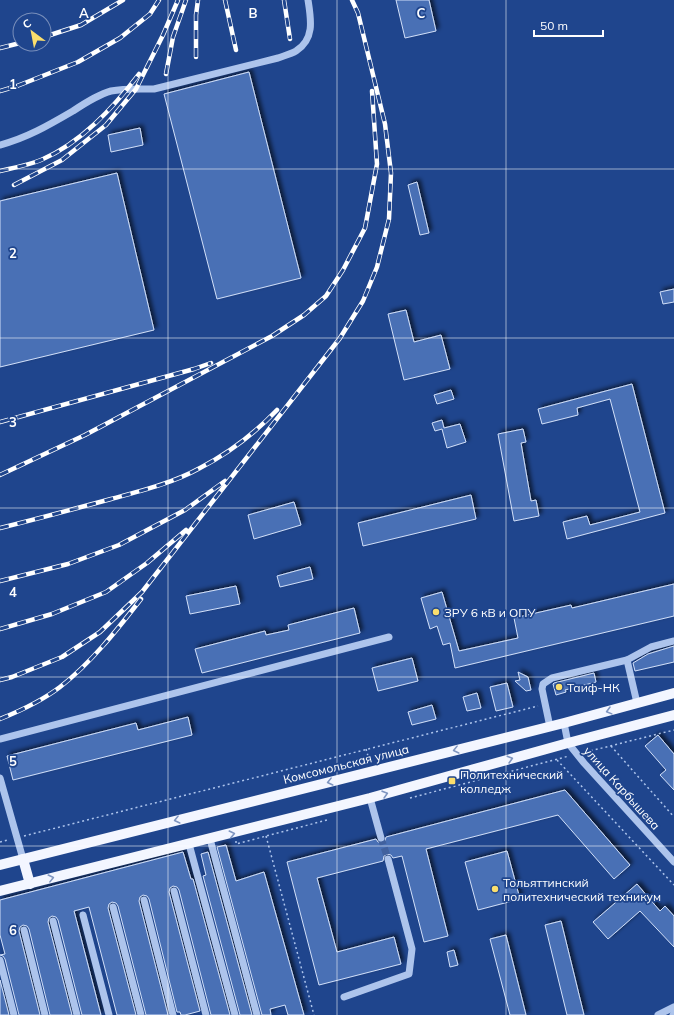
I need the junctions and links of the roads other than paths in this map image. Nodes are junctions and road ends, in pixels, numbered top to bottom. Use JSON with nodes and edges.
{"nodes":[{"id":1,"x":308,"y":0,"type":"edge"},
{"id":2,"x":0,"y":145,"type":"edge"},
{"id":3,"x":389,"y":637,"type":"dead end"},
{"id":4,"x":674,"y":642,"type":"edge"},
{"id":5,"x":627,"y":660,"type":"junction"},
{"id":6,"x":674,"y":693,"type":"edge"},
{"id":7,"x":637,"y":704,"type":"junction"},
{"id":8,"x":674,"y":715,"type":"edge"},
{"id":9,"x":564,"y":723,"type":"junction"},
{"id":10,"x":550,"y":727,"type":"junction"},
{"id":11,"x":0,"y":739,"type":"edge"},
{"id":12,"x":568,"y":743,"type":"junction"},
{"id":13,"x":0,"y":778,"type":"edge"},
{"id":14,"x":370,"y":798,"type":"junction"},
{"id":15,"x":381,"y":838,"type":"tunnel mouth"},
{"id":16,"x":210,"y":839,"type":"junction"},
{"id":17,"x":189,"y":844,"type":"junction"},
{"id":18,"x":23,"y":859,"type":"junction"},
{"id":19,"x":388,"y":859,"type":"tunnel mouth"},
{"id":20,"x":674,"y":862,"type":"edge"},
{"id":21,"x":0,"y":865,"type":"edge"},
{"id":22,"x":30,"y":884,"type":"junction"},
{"id":23,"x":0,"y":891,"type":"edge"},
{"id":24,"x":174,"y":891,"type":"dead end"},
{"id":25,"x":144,"y":900,"type":"dead end"},
{"id":26,"x":113,"y":907,"type":"dead end"},
{"id":27,"x":83,"y":915,"type":"dead end"},
{"id":28,"x":53,"y":921,"type":"dead end"},
{"id":29,"x":24,"y":930,"type":"dead end"},
{"id":30,"x":0,"y":960,"type":"edge"},
{"id":31,"x":344,"y":997,"type":"dead end"},
{"id":32,"x":674,"y":1006,"type":"edge"},
{"id":33,"x":14,"y":1015,"type":"edge"},
{"id":34,"x":45,"y":1015,"type":"edge"},
{"id":35,"x":77,"y":1015,"type":"edge"},
{"id":36,"x":109,"y":1015,"type":"edge"},
{"id":37,"x":141,"y":1015,"type":"edge"},
{"id":38,"x":173,"y":1015,"type":"edge"},
{"id":39,"x":204,"y":1015,"type":"edge"},
{"id":40,"x":235,"y":1015,"type":"edge"},
{"id":41,"x":257,"y":1015,"type":"edge"},
{"id":42,"x":658,"y":1015,"type":"edge"}],
"edges":[{"from":1,"to":2,"type":"street"},
{"from":3,"to":11,"type":"street"},
{"from":4,"to":5,"type":"street"},
{"from":5,"to":7,"type":"street"},
{"from":5,"to":10,"type":"street"},
{"from":6,"to":7,"type":"main road","name":"Комсомольская улица"},
{"from":7,"to":9,"type":"main road","name":"Комсомольская улица","one_way":true},
{"from":8,"to":12,"type":"main road"},
{"from":9,"to":10,"type":"main road","name":"Комсомольская улица"},
{"from":9,"to":12,"type":"street","name":"улица Карбышева"},
{"from":10,"to":18,"type":"main road","name":"Комсомольская улица","one_way":true},
{"from":14,"to":12,"type":"main road","one_way":true},
{"from":12,"to":20,"type":"street","name":"улица Карбышева"},
{"from":13,"to":18,"type":"street"},
{"from":14,"to":15,"type":"street"},
{"from":16,"to":14,"type":"main road","one_way":true},
{"from":16,"to":17,"type":"main road"},
{"from":16,"to":41,"type":"street"},
{"from":22,"to":17,"type":"main road","one_way":true},
{"from":17,"to":40,"type":"street"},
{"from":18,"to":21,"type":"main road","name":"Комсомольская улица"},
{"from":18,"to":22,"type":"main road"},
{"from":19,"to":31,"type":"street"},
{"from":22,"to":23,"type":"main road"},
{"from":24,"to":39,"type":"street"},
{"from":25,"to":38,"type":"street"},
{"from":26,"to":37,"type":"street"},
{"from":27,"to":36,"type":"street"},
{"from":28,"to":35,"type":"street"},
{"from":29,"to":34,"type":"street"},
{"from":30,"to":33,"type":"street"},
{"from":32,"to":42,"type":"street"}]}
